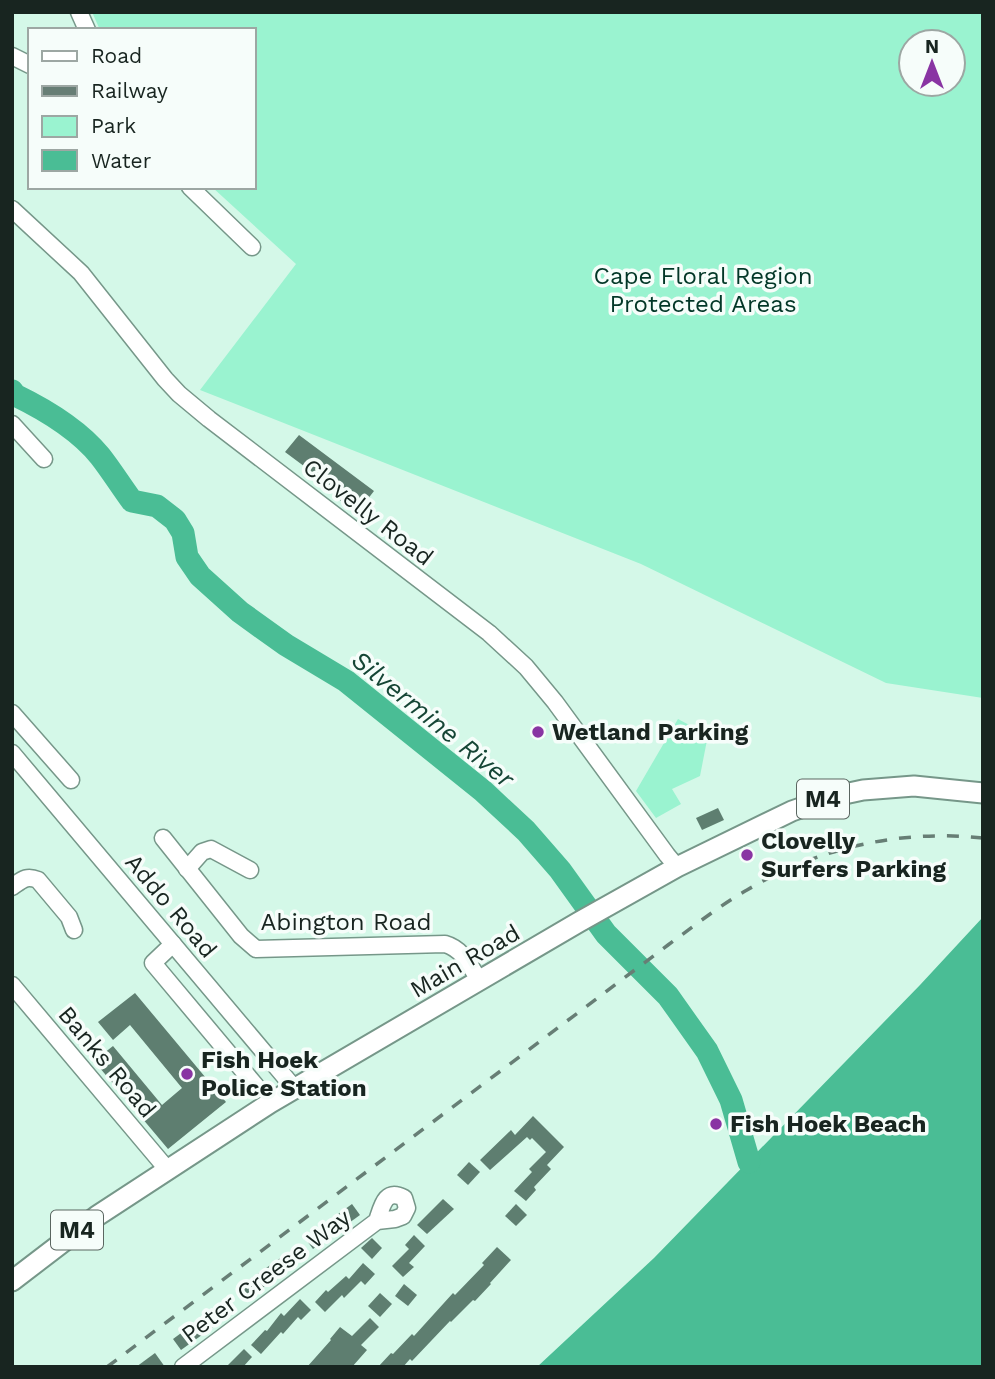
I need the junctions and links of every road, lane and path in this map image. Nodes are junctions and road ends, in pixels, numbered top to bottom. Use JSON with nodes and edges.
{"nodes":[{"id":1,"x":79,"y":12,"type":"edge"},
{"id":2,"x":86,"y":28,"type":"edge"},
{"id":3,"x":12,"y":56,"type":"edge"},
{"id":4,"x":28,"y":64,"type":"edge"},
{"id":5,"x":192,"y":189,"type":"edge"},
{"id":6,"x":12,"y":209,"type":"edge"},
{"id":7,"x":252,"y":247,"type":"dead end"},
{"id":8,"x":12,"y":424,"type":"edge"},
{"id":9,"x":44,"y":459,"type":"dead end"},
{"id":10,"x":12,"y":713,"type":"edge"},
{"id":11,"x":35,"y":740,"type":"junction"},
{"id":12,"x":13,"y":754,"type":"edge"},
{"id":13,"x":71,"y":780,"type":"dead end"},
{"id":14,"x":983,"y":793,"type":"edge"},
{"id":15,"x":163,"y":838,"type":"dead end"},
{"id":16,"x":677,"y":867,"type":"junction"},
{"id":17,"x":187,"y":869,"type":"junction"},
{"id":18,"x":250,"y":870,"type":"dead end"},
{"id":19,"x":12,"y":887,"type":"edge"},
{"id":20,"x":74,"y":930,"type":"dead end"},
{"id":21,"x":173,"y":944,"type":"junction"},
{"id":22,"x":479,"y":980,"type":"junction"},
{"id":23,"x":12,"y":985,"type":"edge"},
{"id":24,"x":256,"y":1086,"type":"dead end"},
{"id":25,"x":295,"y":1088,"type":"junction"},
{"id":26,"x":167,"y":1169,"type":"junction"},
{"id":27,"x":377,"y":1221,"type":"dead end"},
{"id":28,"x":12,"y":1281,"type":"edge"},
{"id":29,"x":183,"y":1367,"type":"edge"}],
"edges":[{"from":1,"to":2,"type":"street"},
{"from":3,"to":4,"type":"street"},
{"from":5,"to":7,"type":"street"},
{"from":6,"to":16,"type":"street","name":"Clovelly Road"},
{"from":8,"to":9,"type":"street"},
{"from":10,"to":11,"type":"street"},
{"from":11,"to":12,"type":"street"},
{"from":11,"to":13,"type":"street"},
{"from":12,"to":21,"type":"street","name":"Addo Road"},
{"from":14,"to":16,"type":"main road","name":"Main Road","number":"M4"},
{"from":15,"to":17,"type":"street"},
{"from":16,"to":22,"type":"main road","name":"Main Road","number":"M4"},
{"from":17,"to":18,"type":"street"},
{"from":17,"to":22,"type":"street","name":"Abington Road"},
{"from":19,"to":20,"type":"street"},
{"from":21,"to":24,"type":"street"},
{"from":21,"to":25,"type":"street","name":"Addo Road"},
{"from":22,"to":25,"type":"main road","name":"Main Road","number":"M4"},
{"from":23,"to":26,"type":"street","name":"Banks Road"},
{"from":25,"to":26,"type":"main road","name":"Main Road","number":"M4"},
{"from":26,"to":28,"type":"main road","name":"Main Road","number":"M4"},
{"from":27,"to":29,"type":"street","name":"Peter Creese Way"}]}
